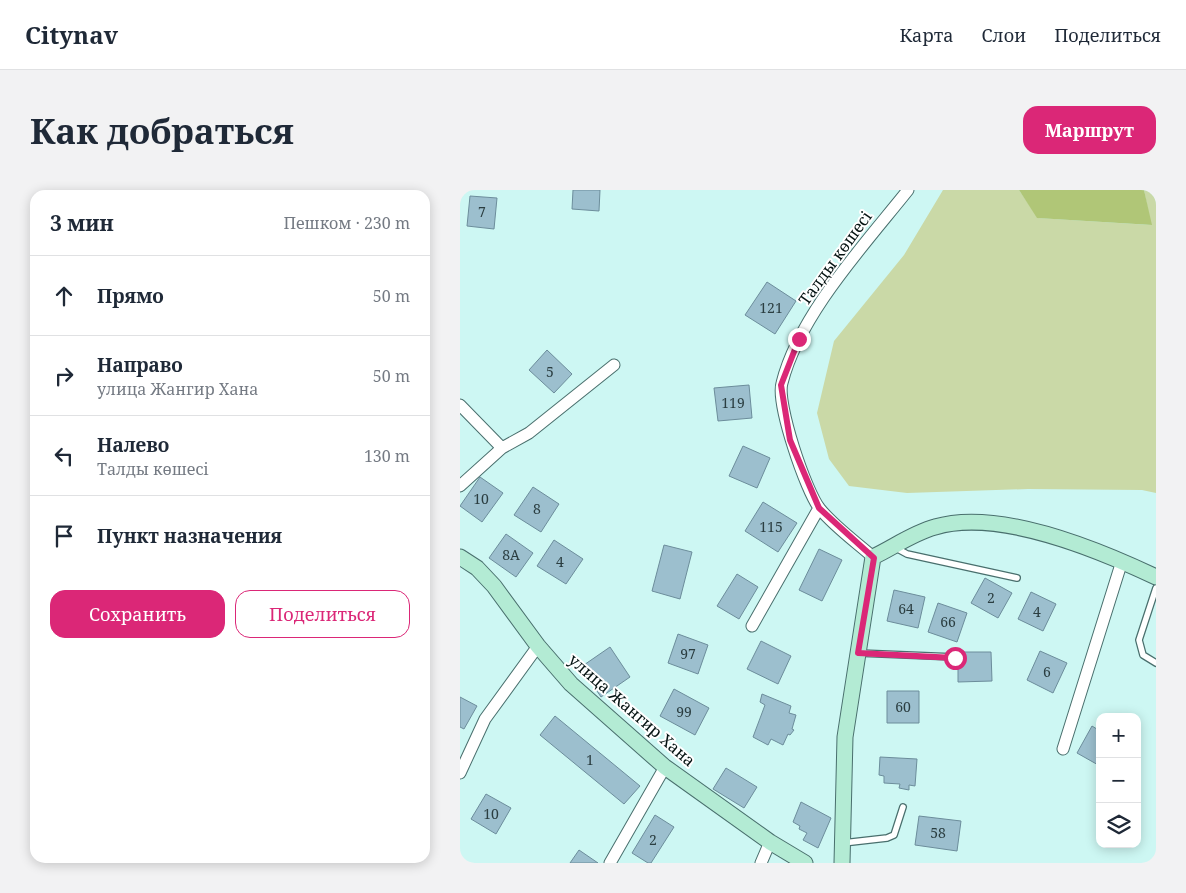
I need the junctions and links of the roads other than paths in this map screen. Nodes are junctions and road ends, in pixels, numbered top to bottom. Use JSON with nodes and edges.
{"nodes":[{"id":1,"x":908,"y":190,"type":"edge"},
{"id":2,"x":614,"y":365,"type":"dead end"},
{"id":3,"x":460,"y":405,"type":"edge"},
{"id":4,"x":502,"y":448,"type":"junction"},
{"id":5,"x":460,"y":486,"type":"edge"},
{"id":6,"x":819,"y":508,"type":"junction"},
{"id":7,"x":894,"y":547,"type":"junction"},
{"id":8,"x":460,"y":557,"type":"edge"},
{"id":9,"x":874,"y":558,"type":"junction"},
{"id":10,"x":1122,"y":561,"type":"junction"},
{"id":11,"x":1156,"y":577,"type":"edge"},
{"id":12,"x":1017,"y":578,"type":"dead end"},
{"id":13,"x":1156,"y":588,"type":"edge"},
{"id":14,"x":752,"y":626,"type":"dead end"},
{"id":15,"x":538,"y":646,"type":"junction"},
{"id":16,"x":858,"y":653,"type":"junction"},
{"id":17,"x":955,"y":658,"type":"dead end"},
{"id":18,"x":1156,"y":663,"type":"edge"},
{"id":19,"x":1063,"y":749,"type":"dead end"},
{"id":20,"x":665,"y":767,"type":"junction"},
{"id":21,"x":460,"y":773,"type":"edge"},
{"id":22,"x":903,"y":807,"type":"dead end"},
{"id":23,"x":770,"y":842,"type":"junction"},
{"id":24,"x":843,"y":843,"type":"junction"},
{"id":25,"x":610,"y":863,"type":"edge"},
{"id":26,"x":761,"y":863,"type":"edge"},
{"id":27,"x":804,"y":863,"type":"edge"},
{"id":28,"x":842,"y":863,"type":"edge"}],
"edges":[{"from":1,"to":6,"type":"street","name":"Талды көшесі"},
{"from":2,"to":4,"type":"street"},
{"from":3,"to":4,"type":"street"},
{"from":4,"to":5,"type":"street"},
{"from":6,"to":9,"type":"street","name":"Талды көшесі"},
{"from":6,"to":14,"type":"street"},
{"from":7,"to":9,"type":"street"},
{"from":7,"to":10,"type":"street"},
{"from":7,"to":12,"type":"lane"},
{"from":8,"to":15,"type":"street","name":"улица Жангир Хана"},
{"from":9,"to":16,"type":"street"},
{"from":10,"to":11,"type":"street"},
{"from":10,"to":19,"type":"street"},
{"from":13,"to":18,"type":"lane"},
{"from":15,"to":20,"type":"street","name":"улица Жангир Хана"},
{"from":15,"to":21,"type":"street"},
{"from":16,"to":17,"type":"lane"},
{"from":16,"to":24,"type":"street"},
{"from":20,"to":23,"type":"street","name":"улица Жангир Хана"},
{"from":20,"to":25,"type":"street"},
{"from":22,"to":24,"type":"lane"},
{"from":23,"to":26,"type":"street"},
{"from":23,"to":27,"type":"street","name":"улица Жангир Хана"},
{"from":24,"to":28,"type":"street"}]}
